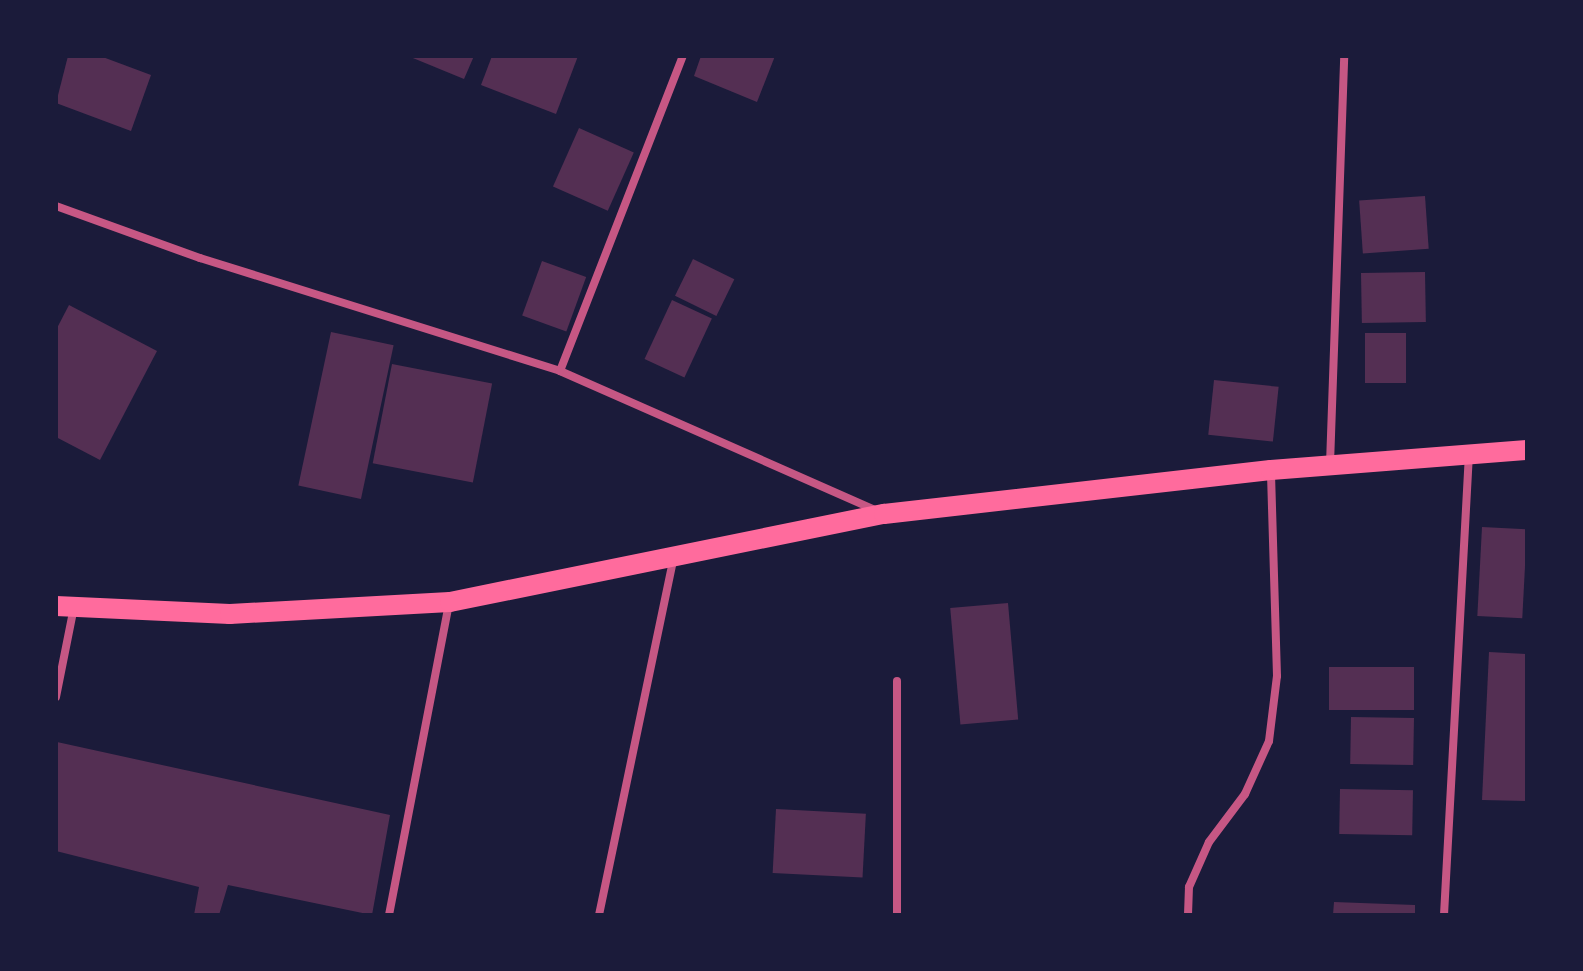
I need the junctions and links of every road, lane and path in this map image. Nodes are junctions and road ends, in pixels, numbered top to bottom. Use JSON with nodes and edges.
{"nodes":[{"id":1,"x":683,"y":56,"type":"edge"},
{"id":2,"x":1344,"y":56,"type":"edge"},
{"id":3,"x":56,"y":206,"type":"edge"},
{"id":4,"x":560,"y":371,"type":"junction"},
{"id":5,"x":1527,"y":450,"type":"edge"},
{"id":6,"x":1469,"y":454,"type":"junction"},
{"id":7,"x":1330,"y":465,"type":"junction"},
{"id":8,"x":1271,"y":470,"type":"junction"},
{"id":9,"x":884,"y":514,"type":"junction"},
{"id":10,"x":675,"y":553,"type":"junction"},
{"id":11,"x":450,"y":602,"type":"junction"},
{"id":12,"x":65,"y":606,"type":"edge"},
{"id":13,"x":897,"y":681,"type":"dead end"},
{"id":14,"x":56,"y":697,"type":"edge"},
{"id":15,"x":389,"y":915,"type":"edge"},
{"id":16,"x":599,"y":915,"type":"edge"},
{"id":17,"x":897,"y":915,"type":"edge"},
{"id":18,"x":1188,"y":915,"type":"edge"},
{"id":19,"x":1444,"y":915,"type":"edge"}],
"edges":[{"from":1,"to":4,"type":"street"},
{"from":2,"to":7,"type":"street"},
{"from":3,"to":4,"type":"street"},
{"from":4,"to":9,"type":"street"},
{"from":5,"to":6,"type":"main road"},
{"from":6,"to":7,"type":"main road"},
{"from":6,"to":19,"type":"street"},
{"from":7,"to":8,"type":"main road"},
{"from":8,"to":9,"type":"main road"},
{"from":8,"to":18,"type":"street"},
{"from":9,"to":10,"type":"main road"},
{"from":10,"to":11,"type":"main road"},
{"from":10,"to":16,"type":"street"},
{"from":11,"to":12,"type":"main road"},
{"from":11,"to":15,"type":"street"},
{"from":12,"to":14,"type":"street"},
{"from":13,"to":17,"type":"street"}]}
